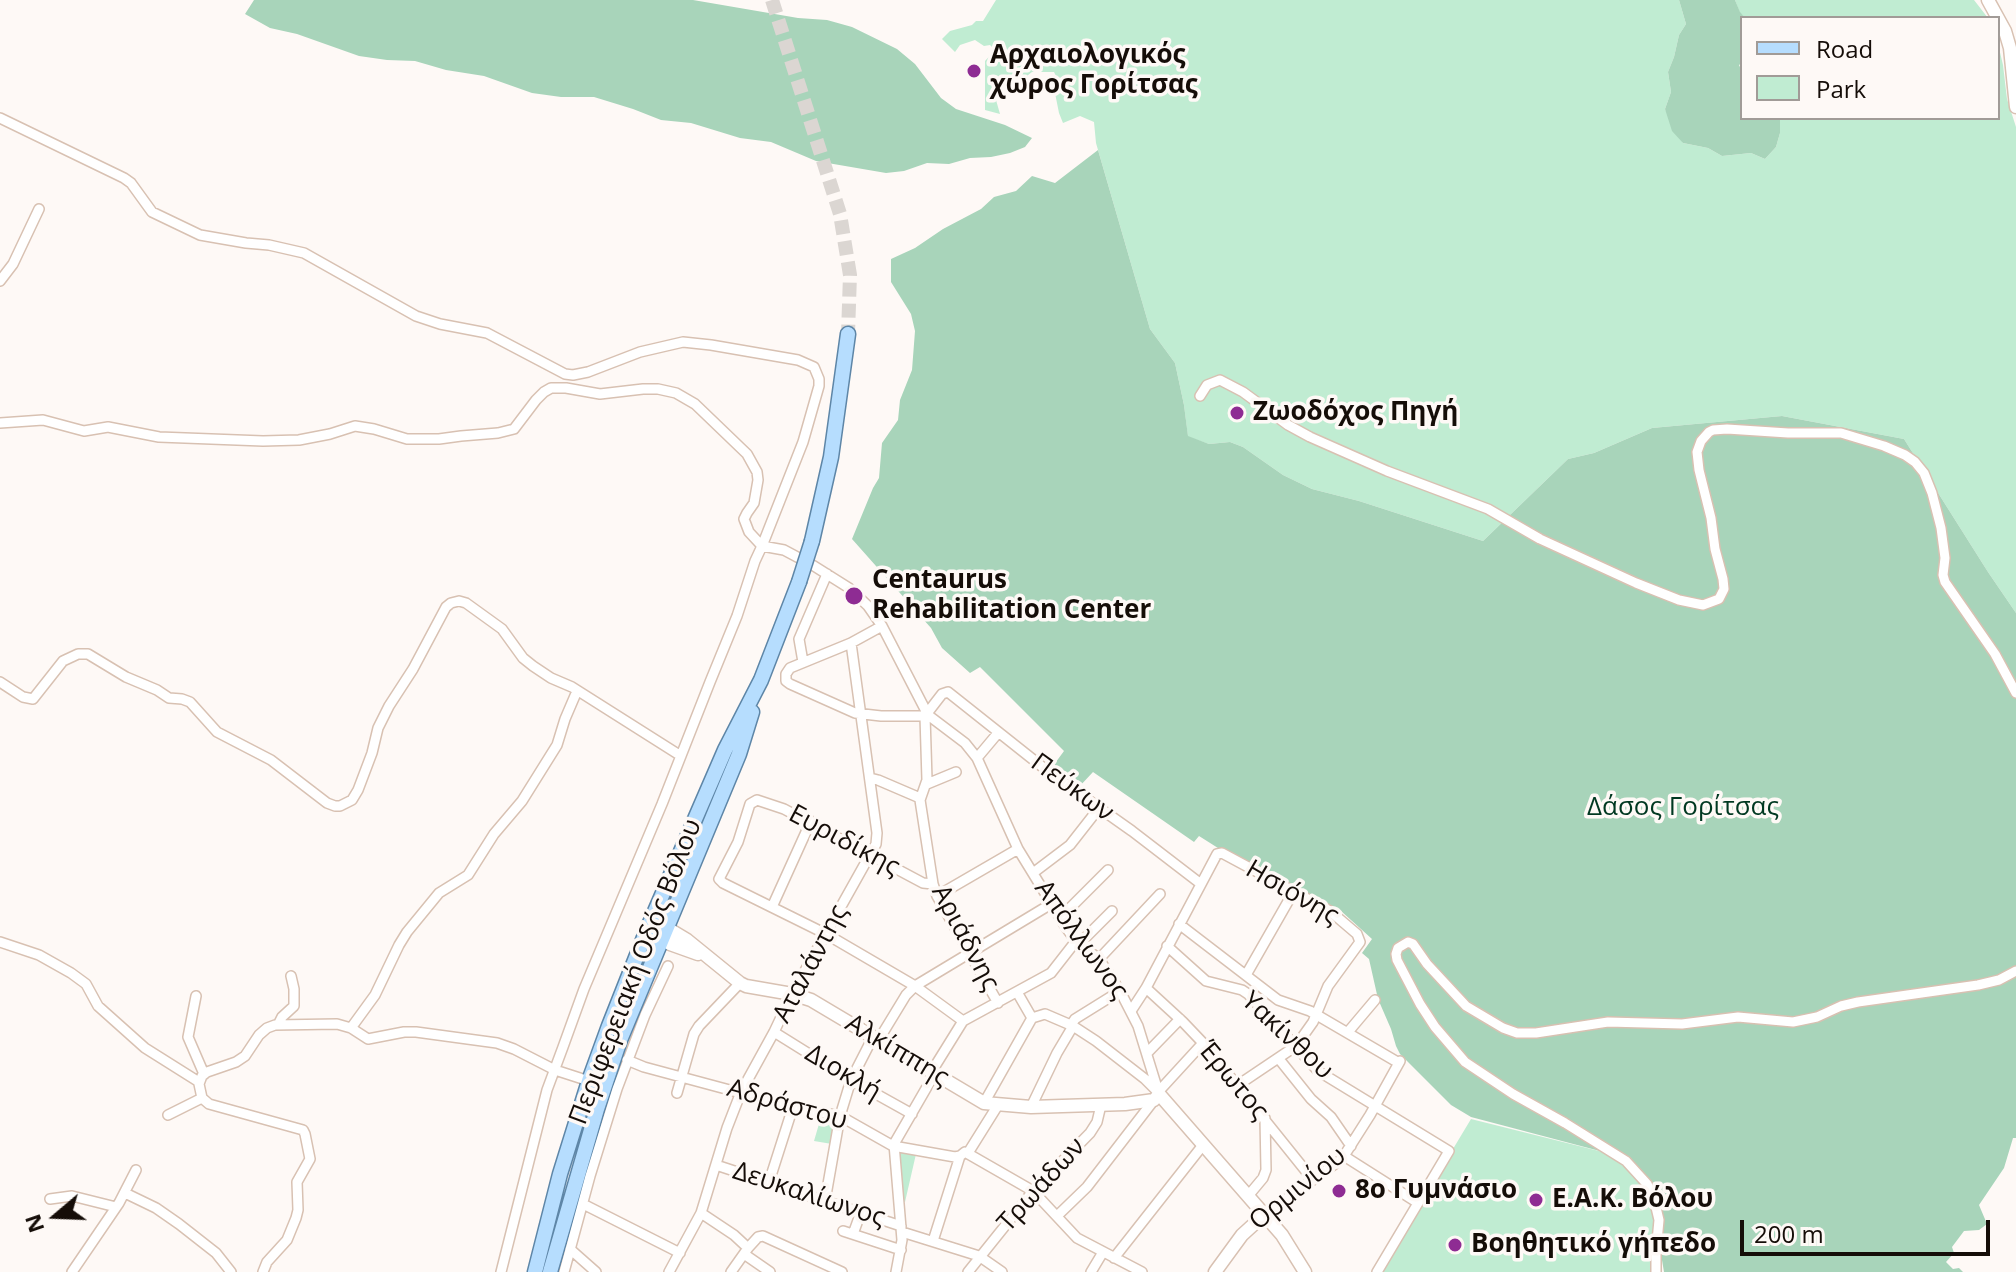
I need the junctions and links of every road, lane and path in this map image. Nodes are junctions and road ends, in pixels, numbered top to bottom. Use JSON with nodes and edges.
{"nodes":[{"id":1,"x":2000,"y":20,"type":"edge"},
{"id":2,"x":2016,"y":107,"type":"edge"},
{"id":3,"x":0,"y":118,"type":"edge"},
{"id":4,"x":39,"y":209,"type":"dead end"},
{"id":5,"x":0,"y":281,"type":"edge"},
{"id":6,"x":848,"y":334,"type":"tunnel mouth"},
{"id":7,"x":1200,"y":396,"type":"dead end"},
{"id":8,"x":0,"y":423,"type":"edge"},
{"id":9,"x":762,"y":546,"type":"junction"},
{"id":10,"x":827,"y":574,"type":"junction"},
{"id":11,"x":882,"y":626,"type":"junction"},
{"id":12,"x":851,"y":643,"type":"junction"},
{"id":13,"x":803,"y":662,"type":"junction"},
{"id":14,"x":761,"y":680,"type":"junction"},
{"id":15,"x":0,"y":682,"type":"edge"},
{"id":16,"x":577,"y":691,"type":"junction"},
{"id":17,"x":2016,"y":693,"type":"edge"},
{"id":18,"x":861,"y":714,"type":"junction"},
{"id":19,"x":926,"y":714,"type":"junction"},
{"id":20,"x":998,"y":733,"type":"junction"},
{"id":21,"x":681,"y":756,"type":"junction"},
{"id":22,"x":977,"y":758,"type":"junction"},
{"id":23,"x":956,"y":772,"type":"dead end"},
{"id":24,"x":870,"y":778,"type":"junction"},
{"id":25,"x":927,"y":784,"type":"junction"},
{"id":26,"x":920,"y":798,"type":"junction"},
{"id":27,"x":1099,"y":808,"type":"junction"},
{"id":28,"x":811,"y":821,"type":"junction"},
{"id":29,"x":1018,"y":849,"type":"junction"},
{"id":30,"x":871,"y":854,"type":"junction"},
{"id":31,"x":1108,"y":870,"type":"dead end"},
{"id":32,"x":1033,"y":873,"type":"junction"},
{"id":33,"x":933,"y":884,"type":"junction"},
{"id":34,"x":1201,"y":884,"type":"junction"},
{"id":35,"x":1294,"y":891,"type":"junction"},
{"id":36,"x":1160,"y":894,"type":"dead end"},
{"id":37,"x":937,"y":896,"type":"junction"},
{"id":38,"x":1051,"y":904,"type":"junction"},
{"id":39,"x":772,"y":907,"type":"junction"},
{"id":40,"x":1112,"y":911,"type":"dead end"},
{"id":41,"x":1060,"y":918,"type":"junction"},
{"id":42,"x":649,"y":924,"type":"junction"},
{"id":43,"x":1179,"y":924,"type":"junction"},
{"id":44,"x":664,"y":933,"type":"junction"},
{"id":45,"x":826,"y":934,"type":"junction"},
{"id":46,"x":0,"y":942,"type":"edge"},
{"id":47,"x":1078,"y":942,"type":"junction"},
{"id":48,"x":1167,"y":946,"type":"junction"},
{"id":49,"x":970,"y":953,"type":"junction"},
{"id":50,"x":1099,"y":959,"type":"junction"},
{"id":51,"x":668,"y":966,"type":"dead end"},
{"id":52,"x":2016,"y":971,"type":"edge"},
{"id":53,"x":1246,"y":975,"type":"junction"},
{"id":54,"x":291,"y":976,"type":"dead end"},
{"id":55,"x":740,"y":983,"type":"junction"},
{"id":56,"x":915,"y":986,"type":"junction"},
{"id":57,"x":1146,"y":988,"type":"junction"},
{"id":58,"x":1120,"y":991,"type":"junction"},
{"id":59,"x":1017,"y":992,"type":"junction"},
{"id":60,"x":792,"y":994,"type":"junction"},
{"id":61,"x":196,"y":996,"type":"dead end"},
{"id":62,"x":1375,"y":1000,"type":"dead end"},
{"id":63,"x":998,"y":1003,"type":"junction"},
{"id":64,"x":1131,"y":1011,"type":"junction"},
{"id":65,"x":1316,"y":1014,"type":"junction"},
{"id":66,"x":1032,"y":1018,"type":"junction"},
{"id":67,"x":1180,"y":1019,"type":"junction"},
{"id":68,"x":963,"y":1021,"type":"junction"},
{"id":69,"x":278,"y":1025,"type":"junction"},
{"id":70,"x":1072,"y":1025,"type":"junction"},
{"id":71,"x":351,"y":1028,"type":"junction"},
{"id":72,"x":774,"y":1032,"type":"junction"},
{"id":73,"x":1348,"y":1032,"type":"junction"},
{"id":74,"x":876,"y":1039,"type":"junction"},
{"id":75,"x":1203,"y":1043,"type":"junction"},
{"id":76,"x":1296,"y":1046,"type":"junction"},
{"id":77,"x":1147,"y":1053,"type":"junction"},
{"id":78,"x":1279,"y":1059,"type":"junction"},
{"id":79,"x":627,"y":1060,"type":"junction"},
{"id":80,"x":555,"y":1070,"type":"junction"},
{"id":81,"x":933,"y":1072,"type":"junction"},
{"id":82,"x":681,"y":1076,"type":"junction"},
{"id":83,"x":202,"y":1078,"type":"junction"},
{"id":84,"x":851,"y":1080,"type":"junction"},
{"id":85,"x":589,"y":1081,"type":"junction"},
{"id":86,"x":1238,"y":1085,"type":"junction"},
{"id":87,"x":741,"y":1092,"type":"junction"},
{"id":88,"x":677,"y":1093,"type":"dead end"},
{"id":89,"x":1157,"y":1095,"type":"junction"},
{"id":90,"x":202,"y":1098,"type":"junction"},
{"id":91,"x":991,"y":1104,"type":"junction"},
{"id":92,"x":1101,"y":1105,"type":"junction"},
{"id":93,"x":1375,"y":1106,"type":"junction"},
{"id":94,"x":793,"y":1107,"type":"junction"},
{"id":95,"x":1031,"y":1107,"type":"junction"},
{"id":96,"x":912,"y":1114,"type":"junction"},
{"id":97,"x":168,"y":1115,"type":"dead end"},
{"id":98,"x":840,"y":1116,"type":"junction"},
{"id":99,"x":1265,"y":1118,"type":"junction"},
{"id":100,"x":1203,"y":1145,"type":"junction"},
{"id":101,"x":893,"y":1146,"type":"junction"},
{"id":102,"x":1351,"y":1146,"type":"junction"},
{"id":103,"x":964,"y":1154,"type":"junction"},
{"id":104,"x":1344,"y":1156,"type":"junction"},
{"id":105,"x":716,"y":1165,"type":"junction"},
{"id":106,"x":136,"y":1170,"type":"dead end"},
{"id":107,"x":1313,"y":1180,"type":"junction"},
{"id":108,"x":769,"y":1182,"type":"junction"},
{"id":109,"x":1033,"y":1191,"type":"junction"},
{"id":110,"x":125,"y":1193,"type":"junction"},
{"id":111,"x":1248,"y":1196,"type":"junction"},
{"id":112,"x":50,"y":1199,"type":"dead end"},
{"id":113,"x":825,"y":1201,"type":"junction"},
{"id":114,"x":1418,"y":1203,"type":"junction"},
{"id":115,"x":583,"y":1204,"type":"junction"},
{"id":116,"x":116,"y":1207,"type":"junction"},
{"id":117,"x":861,"y":1212,"type":"junction"},
{"id":118,"x":701,"y":1213,"type":"junction"},
{"id":119,"x":1264,"y":1215,"type":"junction"},
{"id":120,"x":1057,"y":1216,"type":"junction"},
{"id":121,"x":902,"y":1229,"type":"junction"},
{"id":122,"x":843,"y":1231,"type":"dead end"},
{"id":123,"x":853,"y":1234,"type":"junction"},
{"id":124,"x":933,"y":1241,"type":"junction"},
{"id":125,"x":570,"y":1249,"type":"junction"},
{"id":126,"x":901,"y":1250,"type":"junction"},
{"id":127,"x":746,"y":1251,"type":"junction"},
{"id":128,"x":1103,"y":1252,"type":"junction"},
{"id":129,"x":680,"y":1253,"type":"junction"},
{"id":130,"x":979,"y":1256,"type":"junction"},
{"id":131,"x":1114,"y":1258,"type":"junction"},
{"id":132,"x":672,"y":1271,"type":"edge"},
{"id":133,"x":72,"y":1272,"type":"edge"},
{"id":134,"x":231,"y":1272,"type":"edge"},
{"id":135,"x":263,"y":1272,"type":"edge"},
{"id":136,"x":501,"y":1272,"type":"edge"},
{"id":137,"x":535,"y":1272,"type":"edge"},
{"id":138,"x":550,"y":1272,"type":"edge"},
{"id":139,"x":564,"y":1272,"type":"edge"},
{"id":140,"x":596,"y":1272,"type":"edge"},
{"id":141,"x":731,"y":1272,"type":"edge"},
{"id":142,"x":770,"y":1272,"type":"edge"},
{"id":143,"x":842,"y":1272,"type":"edge"},
{"id":144,"x":896,"y":1272,"type":"edge"},
{"id":145,"x":968,"y":1272,"type":"edge"},
{"id":146,"x":1002,"y":1272,"type":"edge"},
{"id":147,"x":1091,"y":1272,"type":"edge"},
{"id":148,"x":1142,"y":1272,"type":"edge"},
{"id":149,"x":1215,"y":1272,"type":"edge"},
{"id":150,"x":1305,"y":1272,"type":"edge"},
{"id":151,"x":1377,"y":1272,"type":"edge"},
{"id":152,"x":1656,"y":1272,"type":"edge"}],
"edges":[{"from":1,"to":2,"type":"street"},
{"from":3,"to":9,"type":"street"},
{"from":4,"to":5,"type":"street"},
{"from":6,"to":14,"type":"main road","name":"Περιφερειακή Οδός Βόλου","bridge":true},
{"from":7,"to":17,"type":"street"},
{"from":8,"to":9,"type":"street"},
{"from":9,"to":10,"type":"street","name":"Απόλλωνος"},
{"from":9,"to":21,"type":"street"},
{"from":10,"to":11,"type":"street","name":"Απόλλωνος"},
{"from":10,"to":13,"type":"street"},
{"from":11,"to":12,"type":"street"},
{"from":11,"to":19,"type":"street","name":"Απόλλωνος"},
{"from":12,"to":13,"type":"street"},
{"from":12,"to":18,"type":"street","name":"Αταλάντης"},
{"from":13,"to":18,"type":"street"},
{"from":14,"to":42,"type":"main road","name":"Περιφερειακή Οδός Βόλου"},
{"from":14,"to":44,"type":"main road","name":"Περιφερειακή Οδός Βόλου"},
{"from":15,"to":16,"type":"street"},
{"from":16,"to":21,"type":"street"},
{"from":16,"to":71,"type":"street"},
{"from":18,"to":19,"type":"street"},
{"from":18,"to":24,"type":"street","name":"Αταλάντης"},
{"from":19,"to":20,"type":"street","name":"Πεύκων"},
{"from":19,"to":22,"type":"street","name":"Απόλλωνος"},
{"from":19,"to":25,"type":"street"},
{"from":20,"to":22,"type":"street"},
{"from":20,"to":27,"type":"street","name":"Πεύκων"},
{"from":21,"to":80,"type":"street"},
{"from":22,"to":29,"type":"street","name":"Απόλλωνος"},
{"from":23,"to":25,"type":"street"},
{"from":24,"to":26,"type":"street"},
{"from":24,"to":30,"type":"street","name":"Αταλάντης"},
{"from":25,"to":26,"type":"street"},
{"from":26,"to":33,"type":"street","name":"Αριάδνης"},
{"from":27,"to":32,"type":"street"},
{"from":27,"to":34,"type":"street","name":"Πεύκων"},
{"from":28,"to":30,"type":"street","name":"Ευριδίκης"},
{"from":28,"to":39,"type":"street"},
{"from":28,"to":39,"type":"street","name":"Ευριδίκης"},
{"from":29,"to":32,"type":"street","name":"Απόλλωνος"},
{"from":29,"to":37,"type":"street"},
{"from":30,"to":33,"type":"street","name":"Ευριδίκης"},
{"from":30,"to":45,"type":"street","name":"Αταλάντης"},
{"from":31,"to":41,"type":"street"},
{"from":32,"to":38,"type":"street","name":"Απόλλωνος"},
{"from":33,"to":37,"type":"street","name":"Αριάδνης"},
{"from":34,"to":35,"type":"street","name":"Ησιόνης"},
{"from":34,"to":43,"type":"street"},
{"from":35,"to":53,"type":"street"},
{"from":35,"to":65,"type":"street","name":"Ησιόνης"},
{"from":36,"to":50,"type":"street"},
{"from":37,"to":49,"type":"street","name":"Αριάδνης"},
{"from":38,"to":41,"type":"street","name":"Απόλλωνος"},
{"from":38,"to":49,"type":"street"},
{"from":39,"to":45,"type":"street"},
{"from":40,"to":47,"type":"street"},
{"from":41,"to":47,"type":"street","name":"Απόλλωνος"},
{"from":42,"to":44,"type":"street","name":"Αλκίππης"},
{"from":42,"to":85,"type":"main road","name":"Περιφερειακή Οδός Βόλου"},
{"from":43,"to":48,"type":"street"},
{"from":43,"to":53,"type":"street"},
{"from":44,"to":55,"type":"street","name":"Αλκίππης"},
{"from":44,"to":138,"type":"main road","name":"Περιφερειακή Οδός Βόλου"},
{"from":45,"to":56,"type":"street"},
{"from":45,"to":60,"type":"street","name":"Αταλάντης"},
{"from":46,"to":83,"type":"street"},
{"from":47,"to":50,"type":"street","name":"Απόλλωνος"},
{"from":47,"to":59,"type":"street"},
{"from":48,"to":57,"type":"street"},
{"from":48,"to":76,"type":"street","name":"Υακίνθου"},
{"from":49,"to":56,"type":"street"},
{"from":49,"to":63,"type":"street","name":"Αριάδνης"},
{"from":50,"to":58,"type":"street","name":"Απόλλωνος"},
{"from":51,"to":79,"type":"street"},
{"from":52,"to":152,"type":"street"},
{"from":53,"to":65,"type":"street"},
{"from":54,"to":69,"type":"street"},
{"from":55,"to":60,"type":"street","name":"Αλκίππης"},
{"from":55,"to":82,"type":"street"},
{"from":56,"to":68,"type":"street"},
{"from":56,"to":74,"type":"street"},
{"from":57,"to":64,"type":"street"},
{"from":57,"to":67,"type":"street","name":"Έρωτος"},
{"from":58,"to":64,"type":"street","name":"Απόλλωνος"},
{"from":58,"to":70,"type":"street"},
{"from":59,"to":63,"type":"street"},
{"from":59,"to":66,"type":"street"},
{"from":60,"to":72,"type":"street","name":"Αταλάντης"},
{"from":60,"to":74,"type":"street","name":"Αλκίππης"},
{"from":61,"to":83,"type":"street"},
{"from":62,"to":73,"type":"street"},
{"from":63,"to":68,"type":"street"},
{"from":64,"to":77,"type":"street","name":"Απόλλωνος"},
{"from":65,"to":73,"type":"street"},
{"from":65,"to":76,"type":"street"},
{"from":66,"to":70,"type":"street"},
{"from":66,"to":91,"type":"street"},
{"from":67,"to":75,"type":"street","name":"Έρωτος"},
{"from":67,"to":77,"type":"street"},
{"from":68,"to":81,"type":"street"},
{"from":69,"to":71,"type":"street"},
{"from":69,"to":83,"type":"street"},
{"from":70,"to":89,"type":"street"},
{"from":70,"to":95,"type":"street"},
{"from":71,"to":80,"type":"street"},
{"from":72,"to":84,"type":"street","name":"Διοκλή"},
{"from":72,"to":87,"type":"street","name":"Αταλάντης"},
{"from":73,"to":93,"type":"street","name":"Ορμινίου"},
{"from":74,"to":81,"type":"street","name":"Αλκίππης"},
{"from":74,"to":84,"type":"street"},
{"from":75,"to":86,"type":"street","name":"Έρωτος"},
{"from":75,"to":89,"type":"street"},
{"from":76,"to":78,"type":"street"},
{"from":76,"to":93,"type":"street","name":"Υακίνθου"},
{"from":77,"to":89,"type":"street","name":"Απόλλωνος"},
{"from":78,"to":86,"type":"street"},
{"from":78,"to":102,"type":"street"},
{"from":79,"to":82,"type":"street","name":"Αδράστου"},
{"from":79,"to":115,"type":"street"},
{"from":80,"to":85,"type":"street"},
{"from":80,"to":136,"type":"street"},
{"from":81,"to":91,"type":"street","name":"Αλκίππης"},
{"from":81,"to":96,"type":"street"},
{"from":82,"to":87,"type":"street","name":"Αδράστου"},
{"from":82,"to":88,"type":"street"},
{"from":83,"to":90,"type":"street"},
{"from":84,"to":96,"type":"street","name":"Διοκλή"},
{"from":84,"to":98,"type":"street"},
{"from":85,"to":137,"type":"main road","name":"Περιφερειακή Οδός Βόλου"},
{"from":86,"to":99,"type":"street","name":"Έρωτος"},
{"from":87,"to":94,"type":"street","name":"Αδράστου"},
{"from":87,"to":105,"type":"street","name":"Αταλάντης"},
{"from":89,"to":92,"type":"street"},
{"from":89,"to":100,"type":"street","name":"Απόλλωνος"},
{"from":89,"to":120,"type":"street"},
{"from":90,"to":97,"type":"street"},
{"from":90,"to":135,"type":"street"},
{"from":91,"to":95,"type":"street","name":"Αλκίππης"},
{"from":91,"to":103,"type":"street"},
{"from":92,"to":95,"type":"street","name":"Αλκίππης"},
{"from":92,"to":109,"type":"street","name":"Τρωάδων"},
{"from":93,"to":102,"type":"street","name":"Ορμινίου"},
{"from":93,"to":114,"type":"street","name":"Υακίνθου"},
{"from":94,"to":98,"type":"street","name":"Αδράστου"},
{"from":94,"to":108,"type":"street"},
{"from":96,"to":101,"type":"street"},
{"from":98,"to":101,"type":"street","name":"Αδράστου"},
{"from":98,"to":113,"type":"street"},
{"from":99,"to":107,"type":"street","name":"Έρωτος"},
{"from":99,"to":111,"type":"street"},
{"from":100,"to":111,"type":"street","name":"Απόλλωνος"},
{"from":100,"to":131,"type":"street"},
{"from":101,"to":103,"type":"street","name":"Αδράστου"},
{"from":101,"to":121,"type":"street"},
{"from":102,"to":104,"type":"street","name":"Ορμινίου"},
{"from":103,"to":109,"type":"street","name":"Αδράστου"},
{"from":103,"to":124,"type":"street"},
{"from":104,"to":107,"type":"street","name":"Ορμινίου"},
{"from":104,"to":114,"type":"street"},
{"from":105,"to":108,"type":"street","name":"Δευκαλίωνος"},
{"from":105,"to":118,"type":"street","name":"Αταλάντης"},
{"from":106,"to":110,"type":"street"},
{"from":107,"to":119,"type":"street","name":"Ορμινίου"},
{"from":108,"to":113,"type":"street","name":"Δευκαλίωνος"},
{"from":109,"to":120,"type":"street","name":"Αδράστου"},
{"from":109,"to":130,"type":"street","name":"Τρωάδων"},
{"from":110,"to":116,"type":"street"},
{"from":110,"to":134,"type":"street"},
{"from":111,"to":119,"type":"street","name":"Απόλλωνος"},
{"from":112,"to":116,"type":"street"},
{"from":113,"to":117,"type":"street","name":"Δευκαλίωνος"},
{"from":114,"to":151,"type":"street"},
{"from":115,"to":125,"type":"street"},
{"from":115,"to":129,"type":"street"},
{"from":116,"to":133,"type":"street"},
{"from":117,"to":121,"type":"street","name":"Δευκαλίωνος"},
{"from":117,"to":123,"type":"street"},
{"from":118,"to":127,"type":"street"},
{"from":118,"to":129,"type":"street","name":"Αταλάντης"},
{"from":119,"to":149,"type":"street","name":"Ορμινίου"},
{"from":119,"to":150,"type":"street","name":"Απόλλωνος"},
{"from":120,"to":128,"type":"street","name":"Αδράστου"},
{"from":121,"to":124,"type":"street","name":"Δευκαλίωνος"},
{"from":121,"to":126,"type":"street"},
{"from":122,"to":123,"type":"street"},
{"from":123,"to":126,"type":"street"},
{"from":124,"to":130,"type":"street","name":"Δευκαλίωνος"},
{"from":125,"to":139,"type":"street"},
{"from":125,"to":140,"type":"street"},
{"from":126,"to":144,"type":"street"},
{"from":127,"to":141,"type":"street"},
{"from":127,"to":142,"type":"street"},
{"from":127,"to":143,"type":"street"},
{"from":128,"to":131,"type":"street","name":"Αδράστου"},
{"from":128,"to":147,"type":"street"},
{"from":129,"to":132,"type":"street","name":"Αταλάντης"},
{"from":130,"to":145,"type":"street","name":"Τρωάδων"},
{"from":130,"to":146,"type":"street","name":"Δευκαλίωνος"},
{"from":131,"to":148,"type":"street","name":"Αδράστου"}]}
